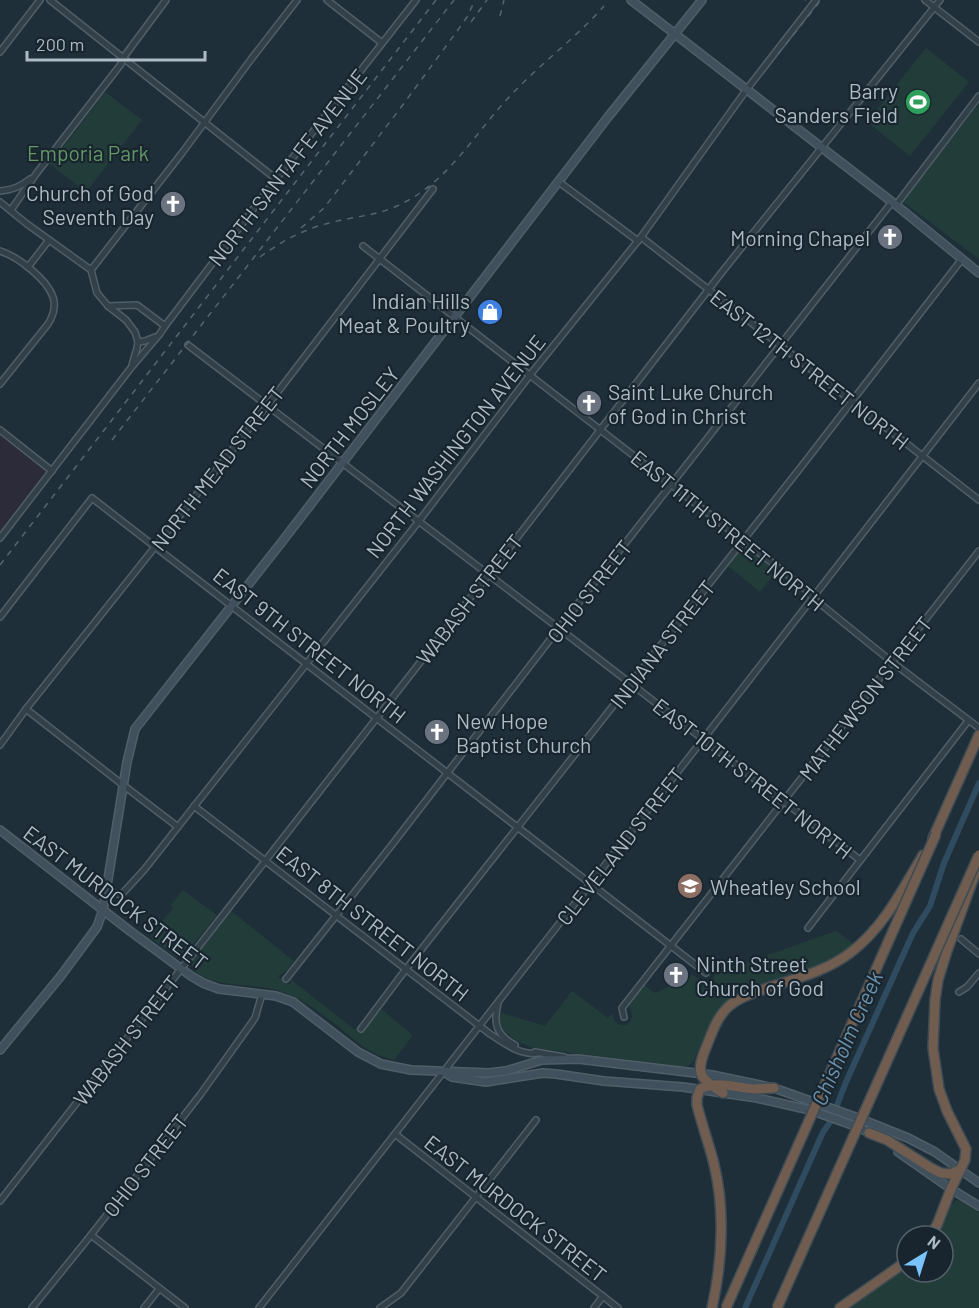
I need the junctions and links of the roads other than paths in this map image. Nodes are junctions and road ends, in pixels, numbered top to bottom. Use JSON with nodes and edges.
{"nodes":[{"id":1,"x":40,"y":0,"type":"edge"},
{"id":2,"x":50,"y":0,"type":"edge"},
{"id":3,"x":166,"y":0,"type":"edge"},
{"id":4,"x":297,"y":0,"type":"edge"},
{"id":5,"x":327,"y":0,"type":"edge"},
{"id":6,"x":416,"y":0,"type":"edge"},
{"id":7,"x":632,"y":0,"type":"edge"},
{"id":8,"x":702,"y":0,"type":"edge"},
{"id":9,"x":816,"y":0,"type":"edge"},
{"id":10,"x":925,"y":0,"type":"edge"},
{"id":11,"x":940,"y":0,"type":"edge"},
{"id":12,"x":934,"y":8,"type":"junction"},
{"id":13,"x":675,"y":33,"type":"junction"},
{"id":14,"x":979,"y":42,"type":"edge"},
{"id":15,"x":382,"y":43,"type":"junction"},
{"id":16,"x":0,"y":52,"type":"edge"},
{"id":17,"x":123,"y":58,"type":"junction"},
{"id":18,"x":747,"y":89,"type":"junction"},
{"id":19,"x":979,"y":96,"type":"edge"},
{"id":20,"x":205,"y":123,"type":"junction"},
{"id":21,"x":822,"y":147,"type":"junction"},
{"id":22,"x":36,"y":174,"type":"junction"},
{"id":23,"x":276,"y":179,"type":"junction"},
{"id":24,"x":559,"y":182,"type":"junction"},
{"id":25,"x":433,"y":189,"type":"dead end"},
{"id":26,"x":0,"y":191,"type":"edge"},
{"id":27,"x":0,"y":202,"type":"edge"},
{"id":28,"x":894,"y":204,"type":"junction"},
{"id":29,"x":11,"y":210,"type":"junction"},
{"id":30,"x":640,"y":239,"type":"junction"},
{"id":31,"x":49,"y":240,"type":"junction"},
{"id":32,"x":363,"y":246,"type":"dead end"},
{"id":33,"x":0,"y":251,"type":"edge"},
{"id":34,"x":378,"y":258,"type":"junction"},
{"id":35,"x":962,"y":259,"type":"junction"},
{"id":36,"x":28,"y":267,"type":"junction"},
{"id":37,"x":91,"y":270,"type":"junction"},
{"id":38,"x":979,"y":271,"type":"edge"},
{"id":39,"x":709,"y":290,"type":"junction"},
{"id":40,"x":108,"y":306,"type":"junction"},
{"id":41,"x":455,"y":318,"type":"junction"},
{"id":42,"x":165,"y":326,"type":"junction"},
{"id":43,"x":159,"y":335,"type":"junction"},
{"id":44,"x":138,"y":342,"type":"junction"},
{"id":45,"x":189,"y":345,"type":"dead end"},
{"id":46,"x":780,"y":345,"type":"junction"},
{"id":47,"x":130,"y":369,"type":"junction"},
{"id":48,"x":530,"y":375,"type":"junction"},
{"id":49,"x":979,"y":383,"type":"edge"},
{"id":50,"x":0,"y":384,"type":"edge"},
{"id":51,"x":852,"y":401,"type":"junction"},
{"id":52,"x":267,"y":406,"type":"junction"},
{"id":53,"x":601,"y":429,"type":"junction"},
{"id":54,"x":0,"y":430,"type":"edge"},
{"id":55,"x":923,"y":456,"type":"junction"},
{"id":56,"x":342,"y":463,"type":"junction"},
{"id":57,"x":52,"y":471,"type":"junction"},
{"id":58,"x":672,"y":484,"type":"junction"},
{"id":59,"x":979,"y":500,"type":"edge"},
{"id":60,"x":419,"y":521,"type":"junction"},
{"id":61,"x":0,"y":538,"type":"edge"},
{"id":62,"x":744,"y":540,"type":"junction"},
{"id":63,"x":156,"y":547,"type":"junction"},
{"id":64,"x":979,"y":550,"type":"edge"},
{"id":65,"x":489,"y":574,"type":"junction"},
{"id":66,"x":813,"y":598,"type":"junction"},
{"id":67,"x":232,"y":605,"type":"junction"},
{"id":68,"x":0,"y":617,"type":"edge"},
{"id":69,"x":559,"y":628,"type":"junction"},
{"id":70,"x":892,"y":662,"type":"junction"},
{"id":71,"x":306,"y":663,"type":"junction"},
{"id":72,"x":631,"y":684,"type":"junction"},
{"id":73,"x":26,"y":709,"type":"junction"},
{"id":74,"x":376,"y":718,"type":"junction"},
{"id":75,"x":968,"y":721,"type":"junction"},
{"id":76,"x":979,"y":728,"type":"edge"},
{"id":77,"x":979,"y":735,"type":"edge"},
{"id":78,"x":703,"y":739,"type":"junction"},
{"id":79,"x":0,"y":745,"type":"edge"},
{"id":80,"x":448,"y":773,"type":"junction"},
{"id":81,"x":123,"y":786,"type":"junction"},
{"id":82,"x":784,"y":802,"type":"junction"},
{"id":83,"x":194,"y":807,"type":"junction"},
{"id":84,"x":178,"y":826,"type":"junction"},
{"id":85,"x":518,"y":827,"type":"junction"},
{"id":86,"x":0,"y":830,"type":"edge"},
{"id":87,"x":936,"y":834,"type":"junction"},
{"id":88,"x":979,"y":855,"type":"edge"},
{"id":89,"x":265,"y":860,"type":"junction"},
{"id":90,"x":860,"y":861,"type":"junction"},
{"id":91,"x":979,"y":863,"type":"edge"},
{"id":92,"x":591,"y":883,"type":"junction"},
{"id":93,"x":106,"y":891,"type":"junction"},
{"id":94,"x":103,"y":910,"type":"junction"},
{"id":95,"x":337,"y":915,"type":"junction"},
{"id":96,"x":808,"y":928,"type":"dead end"},
{"id":97,"x":961,"y":939,"type":"dead end"},
{"id":98,"x":672,"y":945,"type":"junction"},
{"id":99,"x":979,"y":954,"type":"edge"},
{"id":100,"x":181,"y":969,"type":"junction"},
{"id":101,"x":406,"y":969,"type":"junction"},
{"id":102,"x":706,"y":973,"type":"dead end"},
{"id":103,"x":979,"y":973,"type":"edge"},
{"id":104,"x":286,"y":979,"type":"dead end"},
{"id":105,"x":958,"y":992,"type":"dead end"},
{"id":106,"x":262,"y":994,"type":"junction"},
{"id":107,"x":499,"y":1001,"type":"junction"},
{"id":108,"x":624,"y":1017,"type":"dead end"},
{"id":109,"x":480,"y":1025,"type":"junction"},
{"id":110,"x":361,"y":1029,"type":"dead end"},
{"id":111,"x":0,"y":1050,"type":"edge"},
{"id":112,"x":538,"y":1053,"type":"junction"},
{"id":113,"x":578,"y":1059,"type":"junction"},
{"id":114,"x":443,"y":1072,"type":"junction"},
{"id":115,"x":700,"y":1072,"type":"junction"},
{"id":116,"x":711,"y":1085,"type":"junction"},
{"id":117,"x":774,"y":1088,"type":"junction"},
{"id":118,"x":700,"y":1089,"type":"junction"},
{"id":119,"x":723,"y":1093,"type":"junction"},
{"id":120,"x":536,"y":1120,"type":"dead end"},
{"id":121,"x":869,"y":1133,"type":"junction"},
{"id":122,"x":395,"y":1134,"type":"junction"},
{"id":123,"x":961,"y":1169,"type":"junction"},
{"id":124,"x":979,"y":1183,"type":"edge"},
{"id":125,"x":951,"y":1190,"type":"junction"},
{"id":126,"x":475,"y":1198,"type":"junction"},
{"id":127,"x":0,"y":1201,"type":"edge"},
{"id":128,"x":979,"y":1206,"type":"edge"},
{"id":129,"x":937,"y":1224,"type":"edge"},
{"id":130,"x":91,"y":1235,"type":"junction"},
{"id":131,"x":895,"y":1269,"type":"edge"},
{"id":132,"x":159,"y":1288,"type":"junction"},
{"id":133,"x":603,"y":1296,"type":"junction"},
{"id":134,"x":32,"y":1308,"type":"edge"},
{"id":135,"x":144,"y":1308,"type":"edge"},
{"id":136,"x":185,"y":1308,"type":"edge"},
{"id":137,"x":259,"y":1308,"type":"edge"},
{"id":138,"x":380,"y":1308,"type":"edge"},
{"id":139,"x":594,"y":1308,"type":"edge"},
{"id":140,"x":618,"y":1308,"type":"edge"},
{"id":141,"x":712,"y":1308,"type":"edge"},
{"id":142,"x":726,"y":1308,"type":"edge"},
{"id":143,"x":777,"y":1308,"type":"edge"},
{"id":144,"x":840,"y":1308,"type":"edge"}],
"edges":[{"from":1,"to":16,"type":"street"},
{"from":2,"to":17,"type":"street"},
{"from":3,"to":17,"type":"street"},
{"from":4,"to":20,"type":"street"},
{"from":5,"to":15,"type":"street"},
{"from":6,"to":15,"type":"street","name":"NORTH SANTA FE AVENUE"},
{"from":7,"to":13,"type":"street"},
{"from":8,"to":13,"type":"street","name":"NORTH MOSLEY"},
{"from":9,"to":18,"type":"street","name":"NORTH WASHINGTON AVENUE"},
{"from":10,"to":12,"type":"street"},
{"from":11,"to":12,"type":"street","name":"WABASH STREET"},
{"from":12,"to":14,"type":"street"},
{"from":12,"to":21,"type":"street","name":"WABASH STREET"},
{"from":13,"to":18,"type":"street"},
{"from":13,"to":24,"type":"street","name":"NORTH MOSLEY"},
{"from":15,"to":23,"type":"street","name":"NORTH SANTA FE AVENUE"},
{"from":17,"to":20,"type":"street"},
{"from":17,"to":22,"type":"street"},
{"from":18,"to":21,"type":"street"},
{"from":18,"to":30,"type":"street","name":"NORTH WASHINGTON AVENUE"},
{"from":19,"to":28,"type":"street","name":"OHIO STREET"},
{"from":20,"to":23,"type":"street"},
{"from":20,"to":37,"type":"street"},
{"from":21,"to":28,"type":"street"},
{"from":21,"to":39,"type":"street","name":"WABASH STREET"},
{"from":22,"to":26,"type":"street"},
{"from":22,"to":29,"type":"street"},
{"from":23,"to":42,"type":"street","name":"NORTH SANTA FE AVENUE"},
{"from":24,"to":30,"type":"street","name":"EAST 12TH STREET NORTH"},
{"from":24,"to":41,"type":"street","name":"NORTH MOSLEY"},
{"from":25,"to":34,"type":"street","name":"NORTH MEAD STREET"},
{"from":27,"to":29,"type":"street"},
{"from":28,"to":35,"type":"street"},
{"from":28,"to":46,"type":"street","name":"OHIO STREET"},
{"from":29,"to":31,"type":"street"},
{"from":30,"to":39,"type":"street","name":"EAST 12TH STREET NORTH"},
{"from":30,"to":48,"type":"street","name":"NORTH WASHINGTON AVENUE"},
{"from":31,"to":36,"type":"street"},
{"from":31,"to":37,"type":"street"},
{"from":32,"to":34,"type":"street","name":"EAST 11TH STREET NORTH"},
{"from":33,"to":36,"type":"street"},
{"from":34,"to":41,"type":"street","name":"EAST 11TH STREET NORTH"},
{"from":34,"to":52,"type":"street","name":"NORTH MEAD STREET"},
{"from":35,"to":38,"type":"street"},
{"from":35,"to":51,"type":"street","name":"INDIANA STREET"},
{"from":36,"to":50,"type":"street"},
{"from":37,"to":40,"type":"street"},
{"from":39,"to":46,"type":"street","name":"EAST 12TH STREET NORTH"},
{"from":39,"to":53,"type":"street","name":"WABASH STREET"},
{"from":40,"to":42,"type":"street"},
{"from":40,"to":44,"type":"street"},
{"from":41,"to":48,"type":"street","name":"EAST 11TH STREET NORTH"},
{"from":41,"to":56,"type":"street","name":"NORTH MOSLEY"},
{"from":42,"to":43,"type":"street","name":"NORTH SANTA FE AVENUE"},
{"from":43,"to":44,"type":"street"},
{"from":43,"to":47,"type":"street","name":"NORTH SANTA FE AVENUE"},
{"from":44,"to":47,"type":"street"},
{"from":45,"to":52,"type":"street","name":"EAST 10TH STREET NORTH"},
{"from":46,"to":51,"type":"street","name":"EAST 12TH STREET NORTH"},
{"from":46,"to":58,"type":"street","name":"OHIO STREET"},
{"from":47,"to":57,"type":"street","name":"NORTH SANTA FE AVENUE"},
{"from":48,"to":53,"type":"street","name":"EAST 11TH STREET NORTH"},
{"from":48,"to":60,"type":"street","name":"NORTH WASHINGTON AVENUE"},
{"from":49,"to":55,"type":"street","name":"CLEVELAND STREET"},
{"from":51,"to":55,"type":"street","name":"EAST 12TH STREET NORTH"},
{"from":51,"to":62,"type":"street","name":"INDIANA STREET"},
{"from":52,"to":56,"type":"street","name":"EAST 10TH STREET NORTH"},
{"from":52,"to":63,"type":"street","name":"NORTH MEAD STREET"},
{"from":53,"to":58,"type":"street","name":"EAST 11TH STREET NORTH"},
{"from":53,"to":65,"type":"street","name":"WABASH STREET"},
{"from":54,"to":57,"type":"street"},
{"from":55,"to":59,"type":"street","name":"EAST 12TH STREET NORTH"},
{"from":55,"to":66,"type":"street","name":"CLEVELAND STREET"},
{"from":56,"to":60,"type":"street","name":"EAST 10TH STREET NORTH"},
{"from":56,"to":67,"type":"street","name":"NORTH MOSLEY"},
{"from":57,"to":61,"type":"street","name":"NORTH SANTA FE AVENUE"},
{"from":58,"to":62,"type":"street","name":"EAST 11TH STREET NORTH"},
{"from":58,"to":69,"type":"street","name":"OHIO STREET"},
{"from":60,"to":65,"type":"street","name":"EAST 10TH STREET NORTH"},
{"from":60,"to":71,"type":"street","name":"NORTH WASHINGTON AVENUE"},
{"from":62,"to":66,"type":"street","name":"EAST 11TH STREET NORTH"},
{"from":62,"to":72,"type":"street","name":"INDIANA STREET"},
{"from":63,"to":67,"type":"street","name":"EAST 9TH STREET NORTH"},
{"from":63,"to":68,"type":"street","name":"EAST 9TH STREET NORTH"},
{"from":63,"to":73,"type":"street","name":"NORTH MEAD STREET"},
{"from":64,"to":70,"type":"street","name":"MATHEWSON STREET"},
{"from":65,"to":69,"type":"street","name":"EAST 10TH STREET NORTH"},
{"from":65,"to":74,"type":"street","name":"WABASH STREET"},
{"from":66,"to":70,"type":"street","name":"EAST 11TH STREET NORTH"},
{"from":66,"to":78,"type":"street","name":"CLEVELAND STREET"},
{"from":67,"to":71,"type":"street","name":"EAST 9TH STREET NORTH"},
{"from":67,"to":81,"type":"street","name":"NORTH MOSLEY"},
{"from":69,"to":72,"type":"street","name":"EAST 10TH STREET NORTH"},
{"from":69,"to":80,"type":"street","name":"OHIO STREET"},
{"from":70,"to":75,"type":"street","name":"EAST 11TH STREET NORTH"},
{"from":70,"to":82,"type":"street","name":"MATHEWSON STREET"},
{"from":71,"to":74,"type":"street","name":"EAST 9TH STREET NORTH"},
{"from":71,"to":83,"type":"street","name":"NORTH WASHINGTON AVENUE"},
{"from":72,"to":78,"type":"street","name":"EAST 10TH STREET NORTH"},
{"from":72,"to":85,"type":"street","name":"INDIANA STREET"},
{"from":73,"to":79,"type":"street","name":"NORTH MEAD STREET"},
{"from":73,"to":81,"type":"street"},
{"from":74,"to":80,"type":"street","name":"EAST 9TH STREET NORTH"},
{"from":74,"to":89,"type":"street","name":"WABASH STREET"},
{"from":75,"to":76,"type":"street","name":"EAST 11TH STREET NORTH"},
{"from":75,"to":90,"type":"street"},
{"from":77,"to":87,"type":"highway"},
{"from":78,"to":82,"type":"street","name":"EAST 10TH STREET NORTH"},
{"from":78,"to":92,"type":"street","name":"CLEVELAND STREET"},
{"from":80,"to":85,"type":"street","name":"EAST 9TH STREET NORTH"},
{"from":80,"to":95,"type":"street","name":"OHIO STREET"},
{"from":81,"to":84,"type":"street"},
{"from":81,"to":93,"type":"street","name":"NORTH MOSLEY"},
{"from":82,"to":90,"type":"street","name":"EAST 10TH STREET NORTH"},
{"from":82,"to":98,"type":"street","name":"MATHEWSON STREET"},
{"from":83,"to":84,"type":"street","name":"NORTH WASHINGTON AVENUE"},
{"from":83,"to":89,"type":"street","name":"EAST 8TH STREET NORTH"},
{"from":84,"to":93,"type":"street","name":"NORTH WASHINGTON AVENUE"},
{"from":85,"to":92,"type":"street","name":"EAST 9TH STREET NORTH"},
{"from":85,"to":101,"type":"street","name":"INDIANA STREET"},
{"from":86,"to":94,"type":"street","name":"EAST MURDOCK STREET"},
{"from":87,"to":115,"type":"highway","bridge":true},
{"from":87,"to":142,"type":"highway","bridge":true},
{"from":88,"to":143,"type":"highway","bridge":true},
{"from":89,"to":95,"type":"street","name":"EAST 8TH STREET NORTH"},
{"from":89,"to":100,"type":"street","name":"WABASH STREET"},
{"from":90,"to":96,"type":"street"},
{"from":91,"to":123,"type":"highway","bridge":true},
{"from":92,"to":98,"type":"street","name":"EAST 9TH STREET NORTH"},
{"from":92,"to":107,"type":"street","name":"CLEVELAND STREET"},
{"from":93,"to":94,"type":"street","name":"NORTH MOSLEY"},
{"from":94,"to":100,"type":"street","name":"EAST MURDOCK STREET"},
{"from":94,"to":111,"type":"street"},
{"from":95,"to":101,"type":"street","name":"EAST 8TH STREET NORTH"},
{"from":95,"to":104,"type":"street","name":"OHIO STREET"},
{"from":97,"to":99,"type":"street"},
{"from":98,"to":102,"type":"street","name":"EAST 9TH STREET NORTH"},
{"from":98,"to":108,"type":"street","name":"MATHEWSON STREET"},
{"from":100,"to":106,"type":"street","name":"EAST MURDOCK STREET"},
{"from":100,"to":127,"type":"street","name":"WABASH STREET"},
{"from":101,"to":109,"type":"street","name":"EAST 8TH STREET NORTH"},
{"from":101,"to":110,"type":"street","name":"INDIANA STREET"},
{"from":103,"to":105,"type":"street"},
{"from":106,"to":114,"type":"street","name":"EAST MURDOCK STREET"},
{"from":106,"to":130,"type":"street","name":"OHIO STREET"},
{"from":107,"to":109,"type":"street","name":"CLEVELAND STREET"},
{"from":107,"to":112,"type":"street","name":"EAST 8TH STREET NORTH"},
{"from":109,"to":112,"type":"street","name":"EAST 8TH STREET NORTH"},
{"from":109,"to":114,"type":"street","name":"CLEVELAND STREET"},
{"from":112,"to":113,"type":"street","name":"EAST 8TH STREET NORTH"},
{"from":113,"to":114,"type":"street","name":"EAST MURDOCK STREET"},
{"from":113,"to":115,"type":"street","name":"EAST 8TH STREET NORTH"},
{"from":114,"to":118,"type":"street","name":"EAST MURDOCK STREET"},
{"from":114,"to":122,"type":"street","name":"CLEVELAND STREET"},
{"from":115,"to":116,"type":"highway"},
{"from":115,"to":117,"type":"street","name":"EAST 8TH STREET NORTH"},
{"from":116,"to":117,"type":"highway"},
{"from":116,"to":118,"type":"highway"},
{"from":116,"to":119,"type":"highway"},
{"from":117,"to":123,"type":"street","name":"EAST 8TH STREET NORTH"},
{"from":118,"to":119,"type":"street"},
{"from":118,"to":141,"type":"highway"},
{"from":119,"to":121,"type":"street"},
{"from":120,"to":126,"type":"street"},
{"from":121,"to":123,"type":"highway"},
{"from":121,"to":125,"type":"street"},
{"from":122,"to":126,"type":"street","name":"EAST MURDOCK STREET"},
{"from":122,"to":137,"type":"street","name":"CLEVELAND STREET"},
{"from":123,"to":124,"type":"street"},
{"from":123,"to":125,"type":"highway"},
{"from":125,"to":128,"type":"street"},
{"from":125,"to":129,"type":"highway"},
{"from":126,"to":133,"type":"street","name":"EAST MURDOCK STREET"},
{"from":126,"to":138,"type":"street"},
{"from":130,"to":132,"type":"street"},
{"from":130,"to":134,"type":"street","name":"OHIO STREET"},
{"from":131,"to":144,"type":"highway"},
{"from":132,"to":135,"type":"street"},
{"from":132,"to":136,"type":"street"},
{"from":133,"to":139,"type":"street"},
{"from":133,"to":140,"type":"street","name":"EAST MURDOCK STREET"}]}
